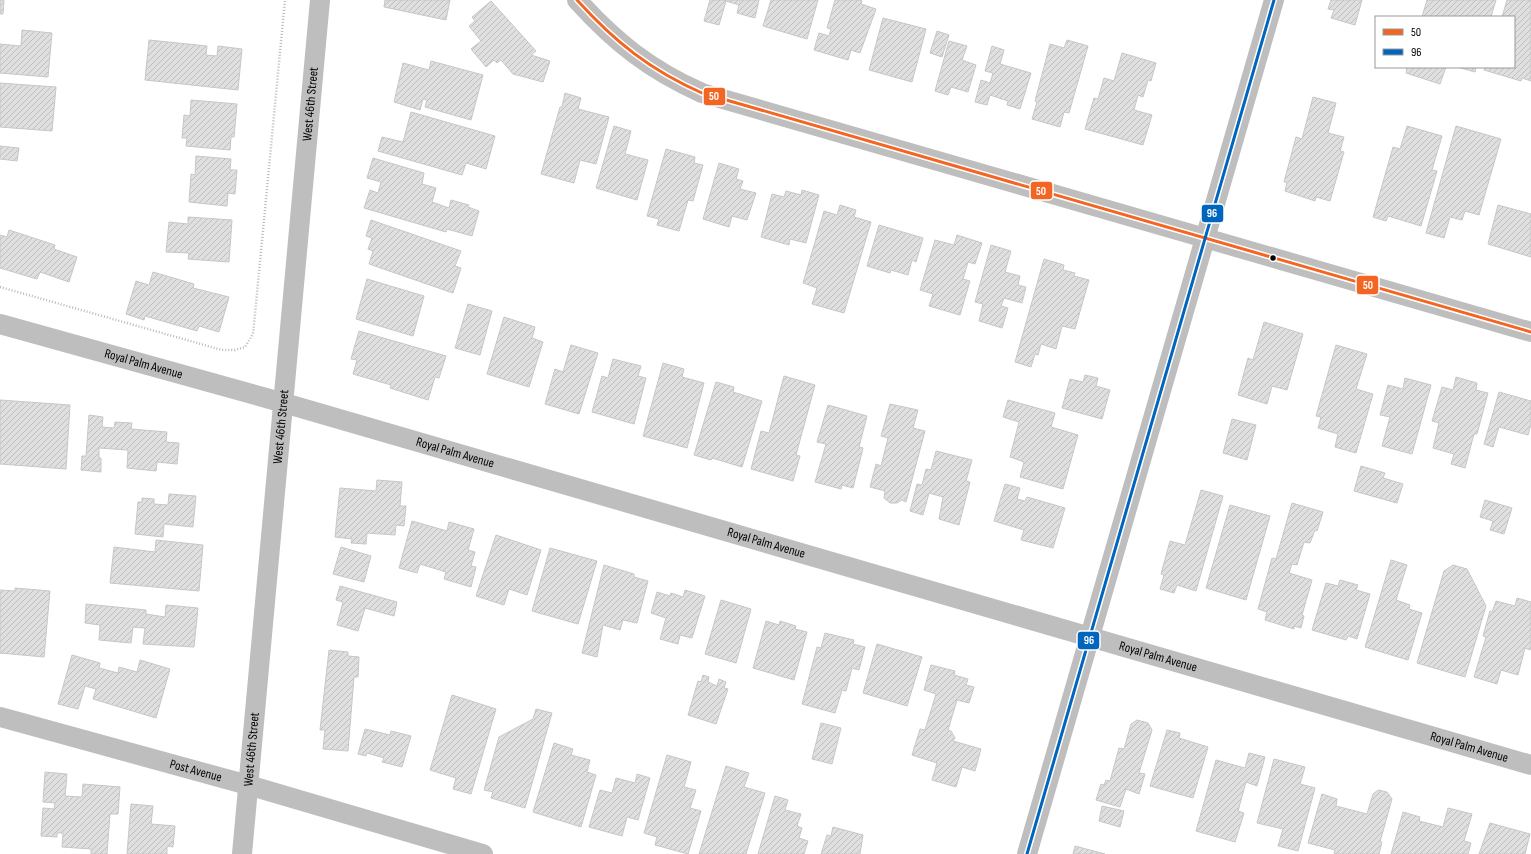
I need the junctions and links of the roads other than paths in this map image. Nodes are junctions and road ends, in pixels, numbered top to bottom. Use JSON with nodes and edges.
{"nodes":[{"id":1,"x":320,"y":0,"type":"edge"},
{"id":2,"x":577,"y":0,"type":"edge"},
{"id":3,"x":1274,"y":0,"type":"edge"},
{"id":4,"x":1205,"y":238,"type":"junction"},
{"id":5,"x":0,"y":324,"type":"edge"},
{"id":6,"x":1531,"y":332,"type":"edge"},
{"id":7,"x":284,"y":403,"type":"junction"},
{"id":8,"x":1090,"y":637,"type":"junction"},
{"id":9,"x":0,"y":717,"type":"edge"},
{"id":10,"x":1531,"y":765,"type":"edge"},
{"id":11,"x":248,"y":785,"type":"junction"},
{"id":12,"x":242,"y":854,"type":"edge"},
{"id":13,"x":484,"y":854,"type":"edge"},
{"id":14,"x":1026,"y":854,"type":"edge"}],
"edges":[{"from":1,"to":7,"type":"street","name":"West 46th Street"},
{"from":2,"to":4,"type":"street"},
{"from":3,"to":4,"type":"street"},
{"from":4,"to":6,"type":"street"},
{"from":4,"to":8,"type":"street"},
{"from":5,"to":7,"type":"street","name":"Royal Palm Avenue"},
{"from":7,"to":8,"type":"street","name":"Royal Palm Avenue"},
{"from":7,"to":11,"type":"street","name":"West 46th Street"},
{"from":8,"to":10,"type":"street","name":"Royal Palm Avenue"},
{"from":8,"to":14,"type":"street"},
{"from":9,"to":11,"type":"street","name":"Post Avenue"},
{"from":11,"to":12,"type":"street","name":"West 46th Street"},
{"from":11,"to":13,"type":"street","name":"Post Avenue"}]}
